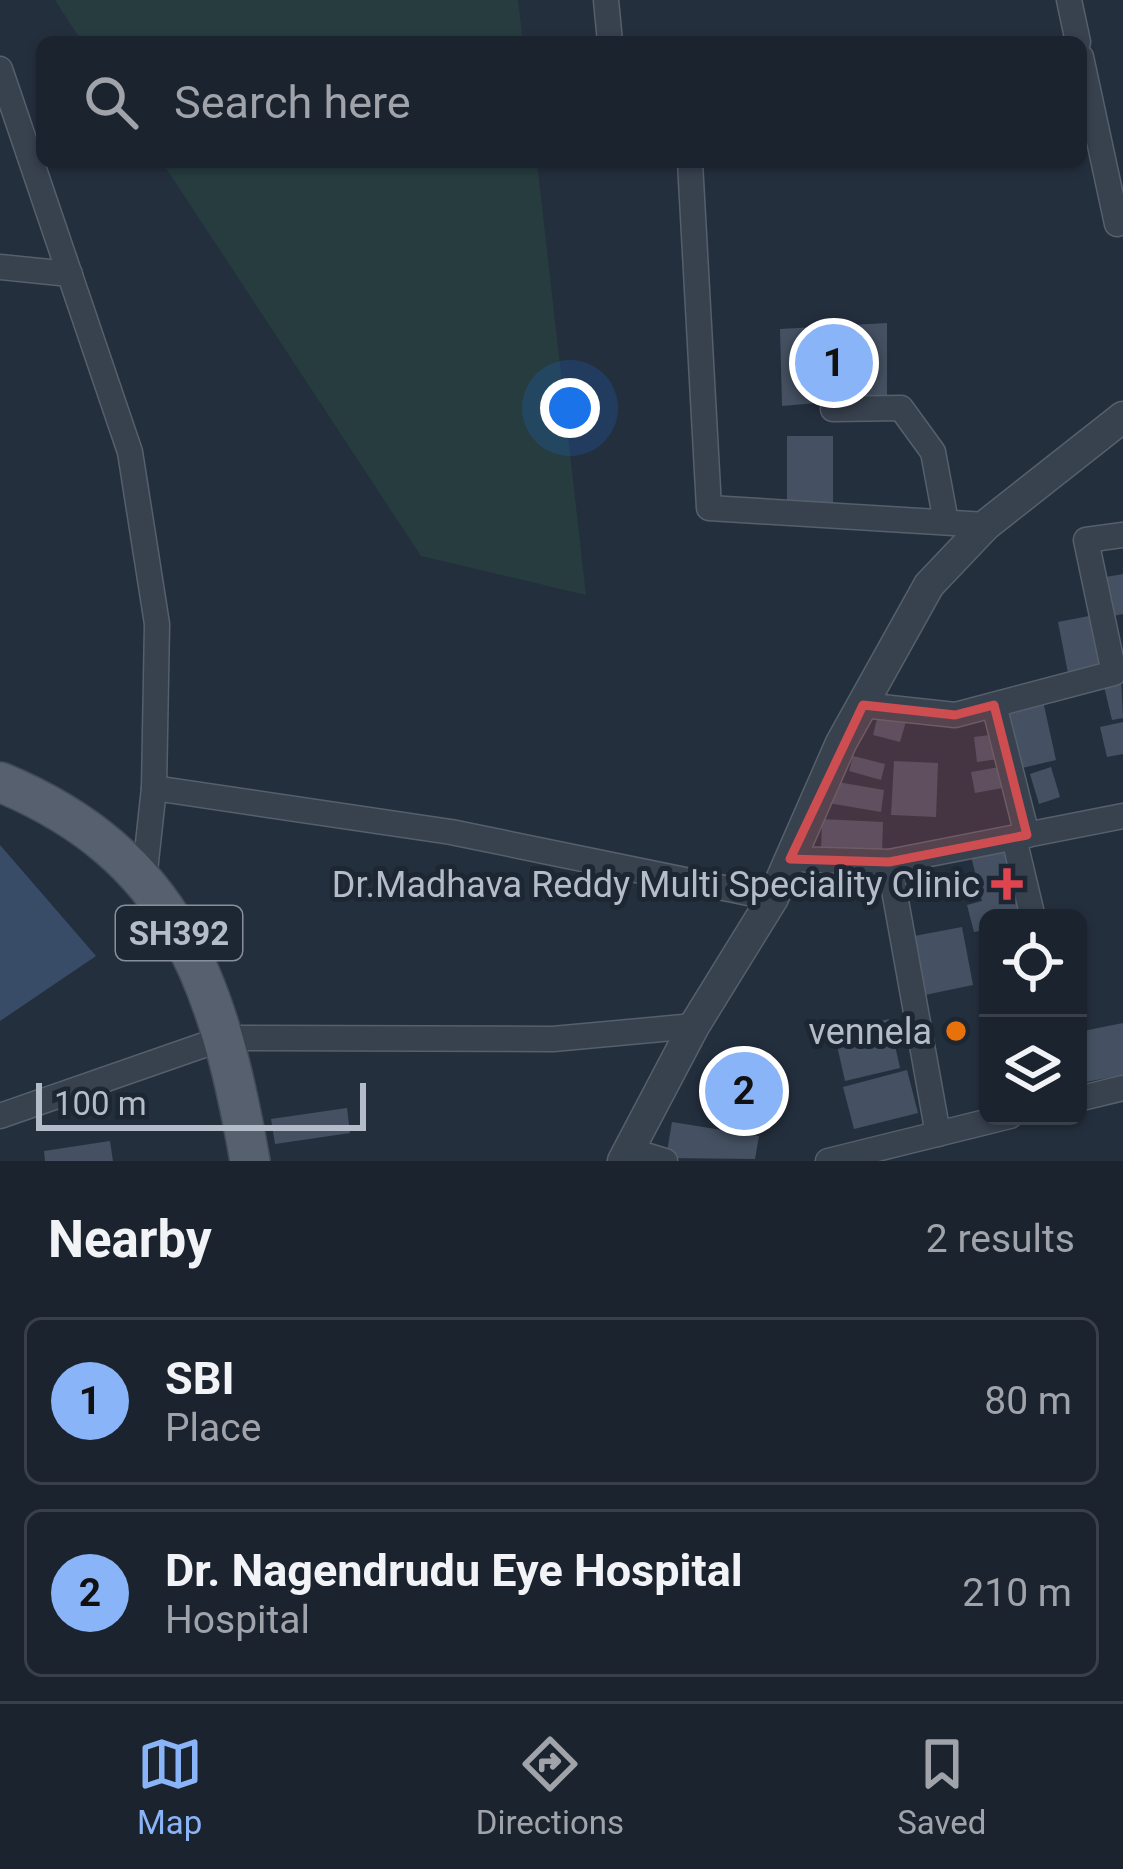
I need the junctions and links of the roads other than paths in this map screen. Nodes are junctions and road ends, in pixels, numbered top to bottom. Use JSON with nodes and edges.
{"nodes":[{"id":1,"x":606,"y":0,"type":"edge"},
{"id":2,"x":1069,"y":0,"type":"edge"},
{"id":3,"x":609,"y":36,"type":"edge"},
{"id":4,"x":1077,"y":36,"type":"edge"},
{"id":5,"x":0,"y":69,"type":"edge"},
{"id":6,"x":1087,"y":76,"type":"edge"},
{"id":7,"x":9,"y":122,"type":"edge"},
{"id":8,"x":1114,"y":164,"type":"edge"},
{"id":9,"x":690,"y":168,"type":"edge"},
{"id":10,"x":1118,"y":224,"type":"dead end"},
{"id":11,"x":0,"y":267,"type":"edge"},
{"id":12,"x":70,"y":274,"type":"junction"},
{"id":13,"x":833,"y":409,"type":"dead end"},
{"id":14,"x":1123,"y":417,"type":"edge"},
{"id":15,"x":946,"y":522,"type":"junction"},
{"id":16,"x":986,"y":525,"type":"junction"},
{"id":17,"x":1123,"y":535,"type":"edge"},
{"id":18,"x":863,"y":705,"type":"junction"},
{"id":19,"x":994,"y":705,"type":"junction"},
{"id":20,"x":0,"y":782,"type":"edge"},
{"id":21,"x":154,"y":788,"type":"junction"},
{"id":22,"x":1123,"y":816,"type":"edge"},
{"id":23,"x":1020,"y":836,"type":"junction"},
{"id":24,"x":790,"y":859,"type":"junction"},
{"id":25,"x":889,"y":862,"type":"junction"},
{"id":26,"x":144,"y":880,"type":"junction"},
{"id":27,"x":773,"y":898,"type":"junction"},
{"id":28,"x":1032,"y":909,"type":"edge"},
{"id":29,"x":694,"y":1026,"type":"junction"},
{"id":30,"x":224,"y":1038,"type":"junction"},
{"id":31,"x":1123,"y":1088,"type":"edge"},
{"id":32,"x":1087,"y":1097,"type":"edge"},
{"id":33,"x":0,"y":1116,"type":"edge"},
{"id":34,"x":979,"y":1124,"type":"edge"},
{"id":35,"x":938,"y":1134,"type":"junction"},
{"id":36,"x":628,"y":1156,"type":"edge"},
{"id":37,"x":250,"y":1161,"type":"edge"},
{"id":38,"x":665,"y":1161,"type":"edge"},
{"id":39,"x":828,"y":1161,"type":"edge"}],
"edges":[{"from":1,"to":3,"type":"street"},
{"from":2,"to":4,"type":"street"},
{"from":5,"to":7,"type":"street"},
{"from":6,"to":8,"type":"street"},
{"from":7,"to":12,"type":"street"},
{"from":8,"to":10,"type":"street"},
{"from":9,"to":15,"type":"street"},
{"from":11,"to":12,"type":"street"},
{"from":12,"to":21,"type":"street"},
{"from":13,"to":15,"type":"street"},
{"from":14,"to":16,"type":"street"},
{"from":15,"to":16,"type":"street"},
{"from":16,"to":18,"type":"street"},
{"from":17,"to":19,"type":"street"},
{"from":18,"to":19,"type":"street"},
{"from":18,"to":24,"type":"street"},
{"from":19,"to":23,"type":"street"},
{"from":20,"to":26,"type":"main road","number":"SH392"},
{"from":21,"to":26,"type":"street"},
{"from":21,"to":27,"type":"street"},
{"from":22,"to":23,"type":"street"},
{"from":23,"to":25,"type":"street"},
{"from":23,"to":28,"type":"street"},
{"from":24,"to":25,"type":"street"},
{"from":24,"to":27,"type":"street"},
{"from":25,"to":35,"type":"street"},
{"from":26,"to":30,"type":"main road","number":"SH392"},
{"from":27,"to":29,"type":"street"},
{"from":29,"to":30,"type":"street"},
{"from":29,"to":36,"type":"street"},
{"from":30,"to":33,"type":"street"},
{"from":30,"to":37,"type":"main road","number":"SH392"},
{"from":31,"to":32,"type":"street"},
{"from":34,"to":35,"type":"street"},
{"from":35,"to":39,"type":"street"},
{"from":36,"to":38,"type":"street"}]}
